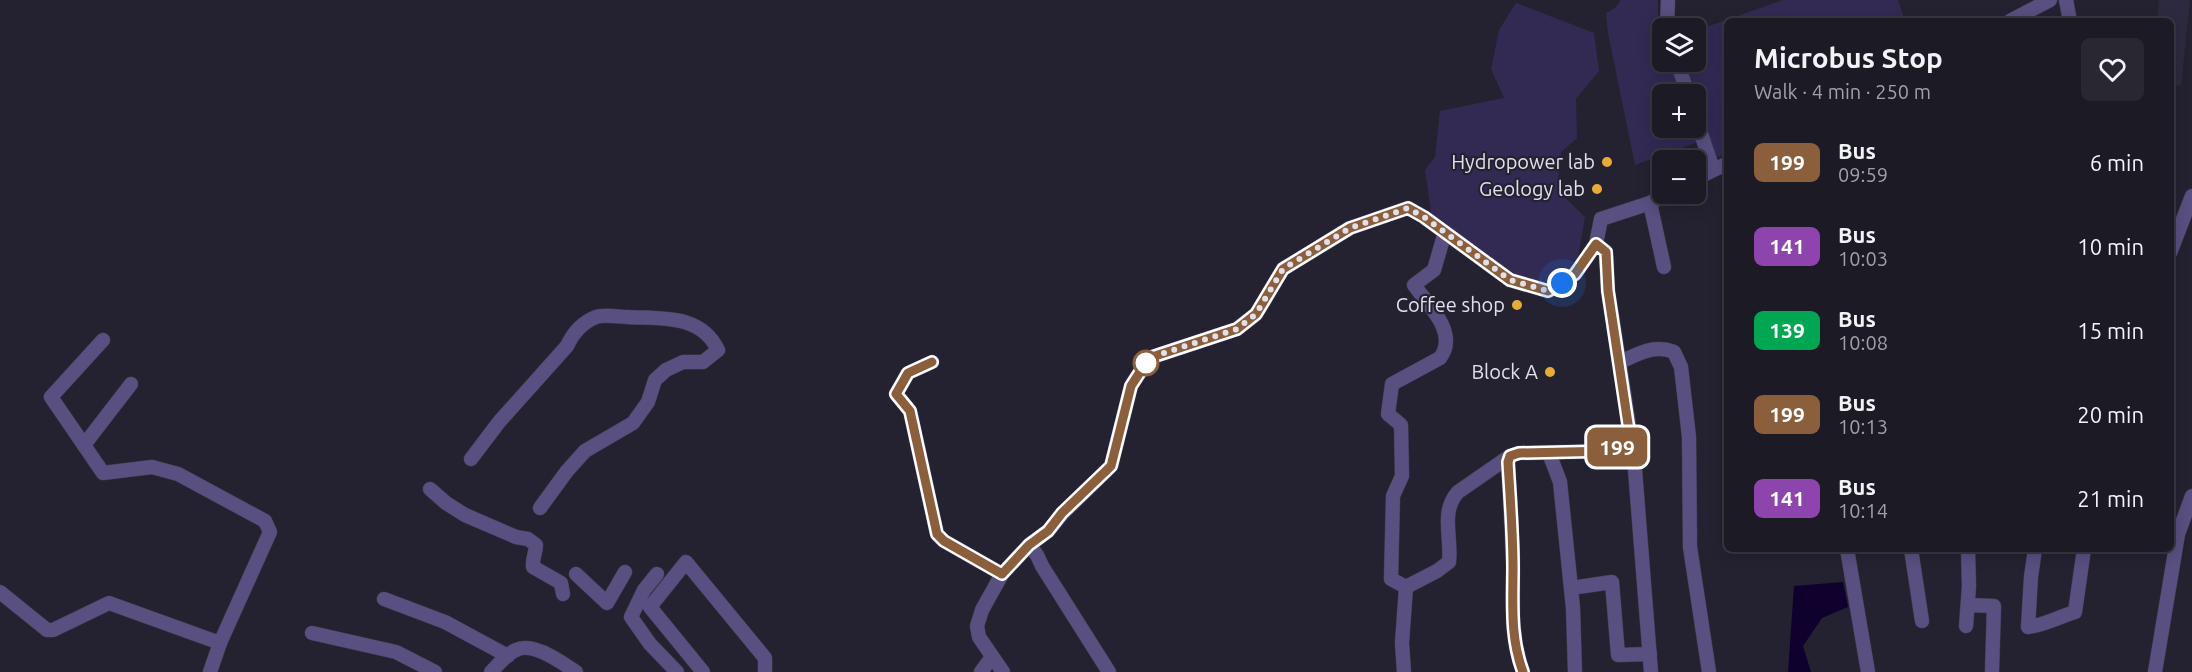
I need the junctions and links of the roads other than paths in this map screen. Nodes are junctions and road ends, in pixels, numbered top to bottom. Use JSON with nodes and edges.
{"nodes":[{"id":1,"x":1668,"y":0,"type":"edge"},
{"id":2,"x":2050,"y":0,"type":"edge"},
{"id":3,"x":2066,"y":0,"type":"edge"},
{"id":4,"x":1667,"y":18,"type":"edge"},
{"id":5,"x":2016,"y":18,"type":"edge"},
{"id":6,"x":2069,"y":18,"type":"edge"},
{"id":7,"x":1706,"y":138,"type":"edge"},
{"id":8,"x":1720,"y":166,"type":"edge"},
{"id":9,"x":1706,"y":173,"type":"edge"},
{"id":10,"x":2192,"y":196,"type":"edge"},
{"id":11,"x":1650,"y":203,"type":"joint"},
{"id":12,"x":1445,"y":232,"type":"junction"},
{"id":13,"x":2174,"y":243,"type":"edge"},
{"id":14,"x":1596,"y":244,"type":"junction"},
{"id":15,"x":1664,"y":267,"type":"dead end"},
{"id":16,"x":103,"y":340,"type":"dead end"},
{"id":17,"x":932,"y":362,"type":"dead end"},
{"id":18,"x":1620,"y":362,"type":"junction"},
{"id":19,"x":131,"y":384,"type":"dead end"},
{"id":20,"x":1630,"y":437,"type":"junction"},
{"id":21,"x":84,"y":445,"type":"junction"},
{"id":22,"x":1550,"y":453,"type":"junction"},
{"id":23,"x":1510,"y":456,"type":"junction"},
{"id":24,"x":471,"y":459,"type":"dead end"},
{"id":25,"x":430,"y":489,"type":"dead end"},
{"id":26,"x":2192,"y":496,"type":"edge"},
{"id":27,"x":540,"y":508,"type":"dead end"},
{"id":28,"x":1029,"y":545,"type":"junction"},
{"id":29,"x":1848,"y":552,"type":"edge"},
{"id":30,"x":1911,"y":552,"type":"edge"},
{"id":31,"x":1968,"y":552,"type":"edge"},
{"id":32,"x":2035,"y":552,"type":"edge"},
{"id":33,"x":2084,"y":552,"type":"edge"},
{"id":34,"x":625,"y":572,"type":"dead end"},
{"id":35,"x":576,"y":574,"type":"dead end"},
{"id":36,"x":657,"y":574,"type":"dead end"},
{"id":37,"x":1002,"y":574,"type":"junction"},
{"id":38,"x":1406,"y":587,"type":"junction"},
{"id":39,"x":1571,"y":588,"type":"junction"},
{"id":40,"x":0,"y":592,"type":"edge"},
{"id":41,"x":563,"y":594,"type":"dead end"},
{"id":42,"x":384,"y":599,"type":"dead end"},
{"id":43,"x":1969,"y":605,"type":"junction"},
{"id":44,"x":1922,"y":621,"type":"dead end"},
{"id":45,"x":1966,"y":626,"type":"dead end"},
{"id":46,"x":312,"y":633,"type":"dead end"},
{"id":47,"x":220,"y":643,"type":"junction"},
{"id":48,"x":1650,"y":654,"type":"junction"},
{"id":49,"x":508,"y":656,"type":"junction"},
{"id":50,"x":992,"y":657,"type":"junction"},
{"id":51,"x":210,"y":672,"type":"edge"},
{"id":52,"x":435,"y":672,"type":"edge"},
{"id":53,"x":491,"y":672,"type":"edge"},
{"id":54,"x":576,"y":672,"type":"edge"},
{"id":55,"x":677,"y":672,"type":"edge"},
{"id":56,"x":703,"y":672,"type":"edge"},
{"id":57,"x":765,"y":672,"type":"edge"},
{"id":58,"x":981,"y":672,"type":"edge"},
{"id":59,"x":1003,"y":672,"type":"edge"},
{"id":60,"x":1109,"y":672,"type":"edge"},
{"id":61,"x":1404,"y":672,"type":"edge"},
{"id":62,"x":1523,"y":672,"type":"edge"},
{"id":63,"x":1575,"y":672,"type":"edge"},
{"id":64,"x":1652,"y":672,"type":"edge"},
{"id":65,"x":1709,"y":672,"type":"edge"},
{"id":66,"x":1868,"y":672,"type":"edge"},
{"id":67,"x":1992,"y":672,"type":"edge"},
{"id":68,"x":2156,"y":672,"type":"edge"}],
"edges":[{"from":1,"to":4,"type":"street"},
{"from":2,"to":5,"type":"street"},
{"from":3,"to":6,"type":"street"},
{"from":7,"to":8,"type":"street"},
{"from":8,"to":9,"type":"street"},
{"from":10,"to":13,"type":"street"},
{"from":11,"to":14,"type":"street"},
{"from":11,"to":15,"type":"street"},
{"from":12,"to":14,"type":"street"},
{"from":12,"to":28,"type":"street"},
{"from":12,"to":38,"type":"street"},
{"from":14,"to":18,"type":"street"},
{"from":16,"to":21,"type":"street"},
{"from":17,"to":37,"type":"street"},
{"from":18,"to":20,"type":"street"},
{"from":18,"to":65,"type":"street"},
{"from":19,"to":21,"type":"street"},
{"from":20,"to":22,"type":"street"},
{"from":20,"to":48,"type":"street"},
{"from":21,"to":47,"type":"street"},
{"from":22,"to":23,"type":"street"},
{"from":22,"to":39,"type":"street"},
{"from":23,"to":38,"type":"street"},
{"from":23,"to":62,"type":"street"},
{"from":24,"to":27,"type":"street"},
{"from":25,"to":41,"type":"street"},
{"from":26,"to":68,"type":"street"},
{"from":28,"to":37,"type":"street"},
{"from":28,"to":60,"type":"street"},
{"from":29,"to":66,"type":"street"},
{"from":30,"to":44,"type":"street"},
{"from":31,"to":43,"type":"street"},
{"from":32,"to":33,"type":"street"},
{"from":34,"to":35,"type":"street"},
{"from":36,"to":55,"type":"street"},
{"from":37,"to":50,"type":"street"},
{"from":38,"to":61,"type":"street"},
{"from":39,"to":48,"type":"street"},
{"from":39,"to":63,"type":"street"},
{"from":40,"to":47,"type":"street"},
{"from":42,"to":49,"type":"street"},
{"from":43,"to":45,"type":"street"},
{"from":43,"to":67,"type":"street"},
{"from":46,"to":52,"type":"street"},
{"from":47,"to":51,"type":"street"},
{"from":48,"to":64,"type":"street"},
{"from":49,"to":53,"type":"street"},
{"from":49,"to":54,"type":"street"},
{"from":50,"to":58,"type":"street"},
{"from":50,"to":59,"type":"street"},
{"from":56,"to":57,"type":"street"}]}
